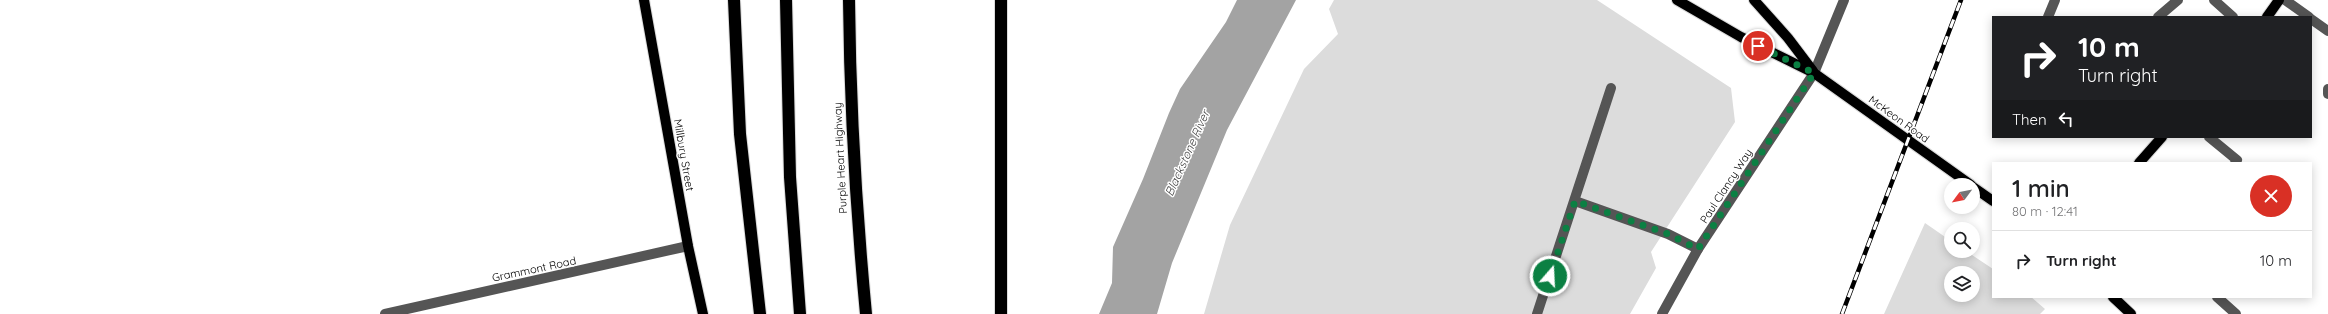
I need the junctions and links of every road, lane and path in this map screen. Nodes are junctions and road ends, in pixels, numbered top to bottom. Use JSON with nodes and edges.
{"nodes":[{"id":1,"x":644,"y":0,"type":"edge"},
{"id":2,"x":734,"y":0,"type":"edge"},
{"id":3,"x":786,"y":0,"type":"edge"},
{"id":4,"x":849,"y":0,"type":"edge"},
{"id":5,"x":1001,"y":0,"type":"edge"},
{"id":6,"x":1677,"y":0,"type":"edge"},
{"id":7,"x":1754,"y":0,"type":"edge"},
{"id":8,"x":1844,"y":0,"type":"edge"},
{"id":9,"x":2055,"y":0,"type":"edge"},
{"id":10,"x":2178,"y":0,"type":"edge"},
{"id":11,"x":2214,"y":0,"type":"edge"},
{"id":12,"x":2279,"y":0,"type":"edge"},
{"id":13,"x":2285,"y":0,"type":"edge"},
{"id":14,"x":2048,"y":16,"type":"edge"},
{"id":15,"x":2159,"y":16,"type":"edge"},
{"id":16,"x":2232,"y":16,"type":"edge"},
{"id":17,"x":2268,"y":16,"type":"edge"},
{"id":18,"x":2308,"y":16,"type":"edge"},
{"id":19,"x":2312,"y":20,"type":"edge"},
{"id":20,"x":2328,"y":31,"type":"edge"},
{"id":21,"x":1814,"y":73,"type":"junction"},
{"id":22,"x":1611,"y":88,"type":"dead end"},
{"id":23,"x":2328,"y":89,"type":"edge"},
{"id":24,"x":2328,"y":94,"type":"edge"},
{"id":25,"x":2161,"y":138,"type":"edge"},
{"id":26,"x":2210,"y":138,"type":"edge"},
{"id":27,"x":2140,"y":162,"type":"edge"},
{"id":28,"x":2236,"y":162,"type":"edge"},
{"id":29,"x":1961,"y":178,"type":"edge"},
{"id":30,"x":1980,"y":192,"type":"edge"},
{"id":31,"x":1992,"y":200,"type":"edge"},
{"id":32,"x":1575,"y":201,"type":"junction"},
{"id":33,"x":688,"y":246,"type":"junction"},
{"id":34,"x":1698,"y":249,"type":"junction"},
{"id":35,"x":2114,"y":298,"type":"edge"},
{"id":36,"x":2218,"y":298,"type":"edge"},
{"id":37,"x":385,"y":314,"type":"edge"},
{"id":38,"x":703,"y":314,"type":"edge"},
{"id":39,"x":760,"y":314,"type":"edge"},
{"id":40,"x":800,"y":314,"type":"edge"},
{"id":41,"x":866,"y":314,"type":"edge"},
{"id":42,"x":1001,"y":314,"type":"edge"},
{"id":43,"x":1537,"y":314,"type":"edge"},
{"id":44,"x":1662,"y":314,"type":"edge"},
{"id":45,"x":2131,"y":314,"type":"edge"},
{"id":46,"x":2236,"y":314,"type":"edge"}],
"edges":[{"from":1,"to":33,"type":"main road","name":"Millbury Street"},
{"from":2,"to":39,"type":"highway"},
{"from":3,"to":40,"type":"highway"},
{"from":4,"to":41,"type":"highway","name":"Purple Heart Highway"},
{"from":5,"to":42,"type":"highway"},
{"from":6,"to":21,"type":"main road","name":"McKeon Road"},
{"from":7,"to":21,"type":"main road","name":"McKeon Road"},
{"from":8,"to":21,"type":"street","name":"Paul Clancy Way"},
{"from":9,"to":14,"type":"street"},
{"from":10,"to":15,"type":"street"},
{"from":11,"to":16,"type":"street"},
{"from":12,"to":17,"type":"main road"},
{"from":13,"to":18,"type":"street"},
{"from":19,"to":20,"type":"street"},
{"from":21,"to":29,"type":"main road","name":"McKeon Road"},
{"from":21,"to":34,"type":"street","name":"Paul Clancy Way"},
{"from":22,"to":32,"type":"street"},
{"from":23,"to":24,"type":"street"},
{"from":25,"to":27,"type":"main road"},
{"from":26,"to":28,"type":"street"},
{"from":30,"to":31,"type":"main road","name":"McKeon Road"},
{"from":32,"to":34,"type":"street"},
{"from":32,"to":43,"type":"street"},
{"from":33,"to":37,"type":"street","name":"Grammont Road"},
{"from":33,"to":38,"type":"main road","name":"Millbury Street"},
{"from":34,"to":44,"type":"street","name":"Paul Clancy Way"},
{"from":35,"to":45,"type":"main road"},
{"from":36,"to":46,"type":"street"}]}
